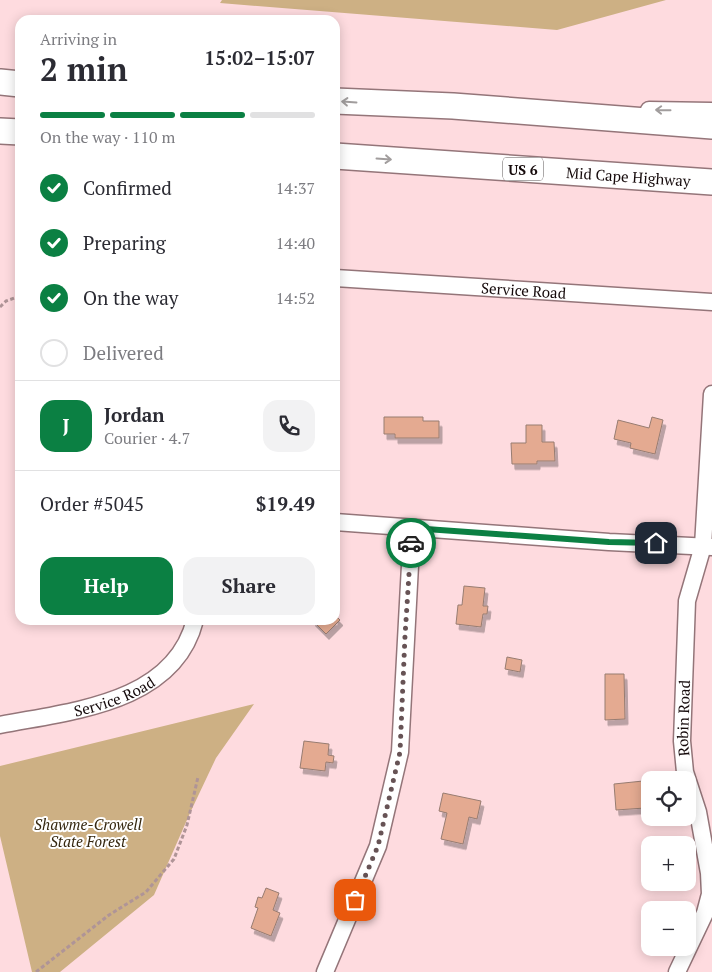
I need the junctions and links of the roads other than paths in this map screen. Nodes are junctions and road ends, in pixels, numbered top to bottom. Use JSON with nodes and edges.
{"nodes":[{"id":1,"x":0,"y":82,"type":"edge"},
{"id":2,"x":15,"y":84,"type":"edge"},
{"id":3,"x":340,"y":101,"type":"edge"},
{"id":4,"x":389,"y":104,"type":"junction"},
{"id":5,"x":712,"y":111,"type":"edge"},
{"id":6,"x":712,"y":126,"type":"edge"},
{"id":7,"x":0,"y":131,"type":"edge"},
{"id":8,"x":15,"y":132,"type":"edge"},
{"id":9,"x":340,"y":156,"type":"edge"},
{"id":10,"x":712,"y":182,"type":"edge"},
{"id":11,"x":340,"y":278,"type":"edge"},
{"id":12,"x":712,"y":302,"type":"edge"},
{"id":13,"x":712,"y":394,"type":"edge"},
{"id":14,"x":340,"y":522,"type":"edge"},
{"id":15,"x":412,"y":528,"type":"junction"},
{"id":16,"x":709,"y":543,"type":"edge"},
{"id":17,"x":193,"y":625,"type":"edge"},
{"id":18,"x":0,"y":725,"type":"edge"},
{"id":19,"x":325,"y":972,"type":"edge"},
{"id":20,"x":678,"y":972,"type":"edge"}],
"edges":[{"from":1,"to":2,"type":"highway"},
{"from":4,"to":3,"type":"highway","one_way":true},
{"from":5,"to":4,"type":"street","one_way":true},
{"from":4,"to":6,"type":"highway"},
{"from":7,"to":8,"type":"highway"},
{"from":9,"to":10,"type":"highway","name":"Mid Cape Highway","number":"US 6","one_way":true},
{"from":11,"to":12,"type":"street","name":"Service Road"},
{"from":13,"to":16,"type":"street","name":"Robin Road"},
{"from":14,"to":15,"type":"street"},
{"from":15,"to":16,"type":"street"},
{"from":15,"to":19,"type":"street"},
{"from":16,"to":20,"type":"street","name":"Robin Road"},
{"from":17,"to":18,"type":"street","name":"Service Road"}]}
